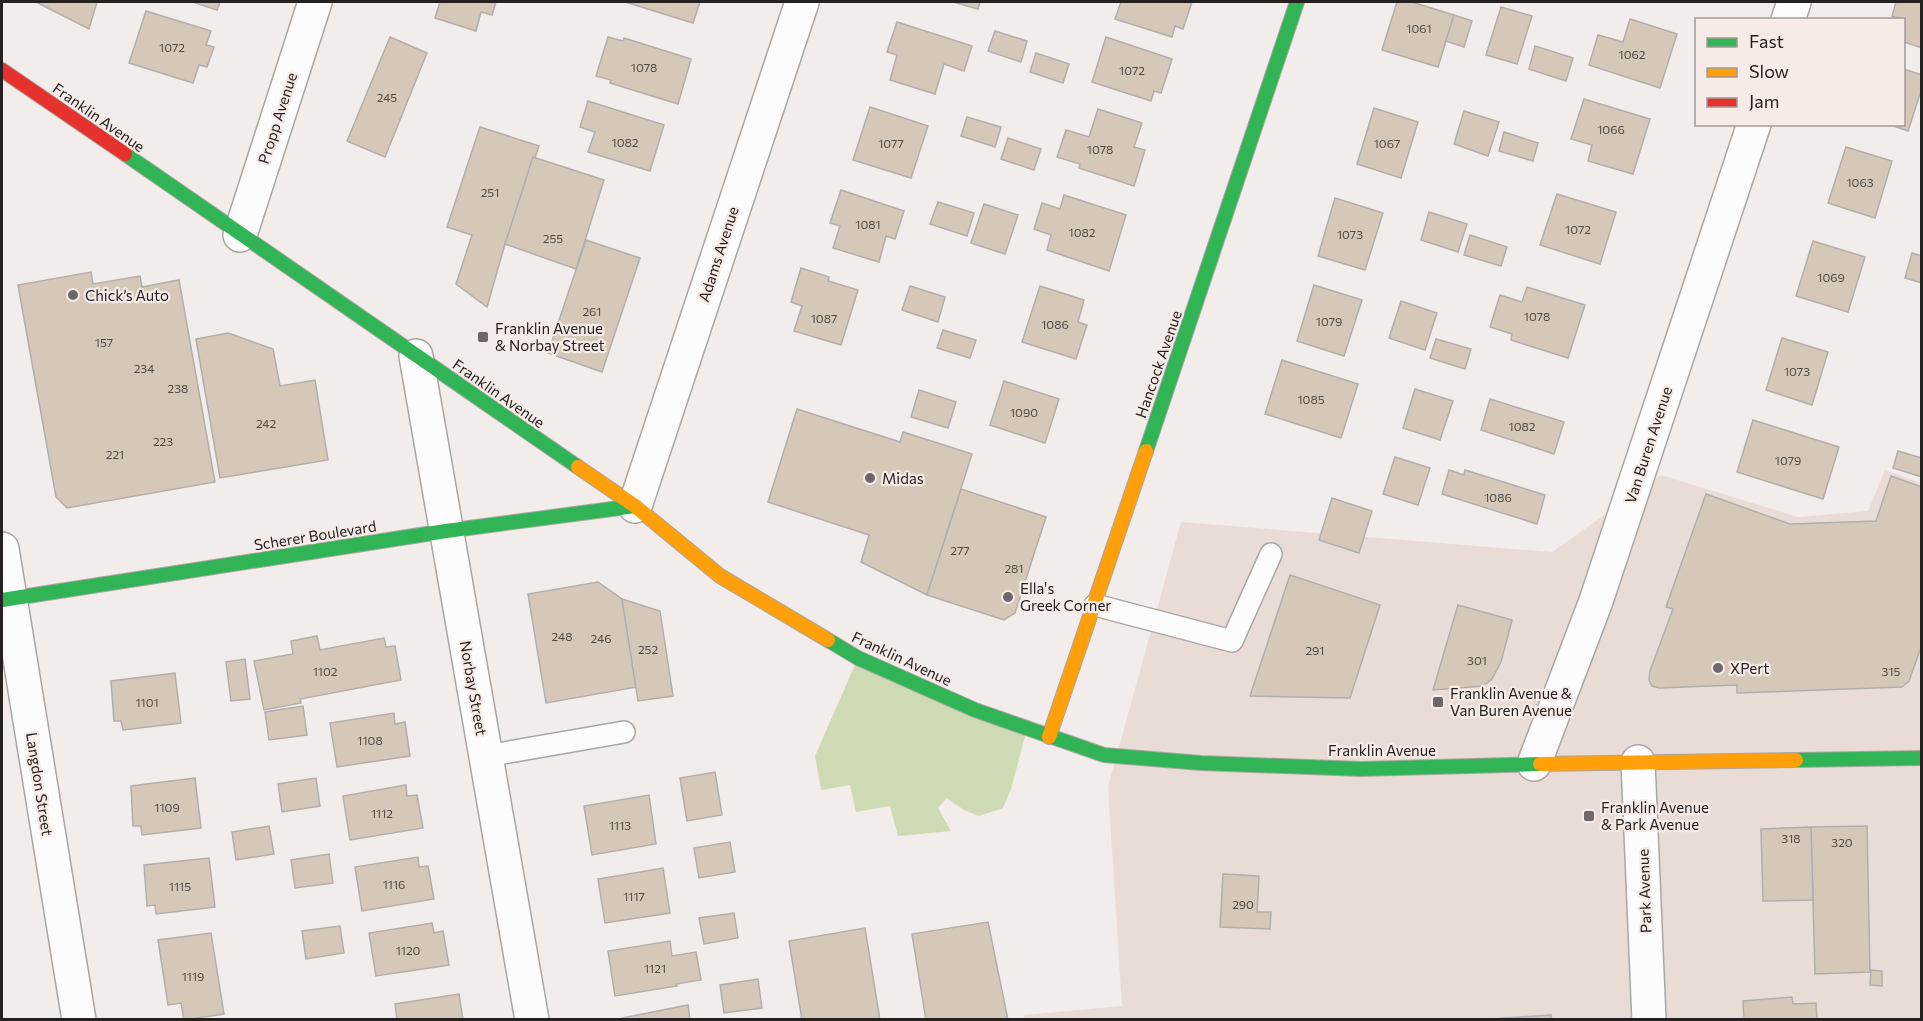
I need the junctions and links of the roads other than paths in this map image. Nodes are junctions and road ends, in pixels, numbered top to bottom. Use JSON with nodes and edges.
{"nodes":[{"id":1,"x":315,"y":2,"type":"edge"},
{"id":2,"x":802,"y":2,"type":"edge"},
{"id":3,"x":1297,"y":2,"type":"edge"},
{"id":4,"x":1794,"y":2,"type":"edge"},
{"id":5,"x":1789,"y":18,"type":"edge"},
{"id":6,"x":2,"y":70,"type":"edge"},
{"id":7,"x":1753,"y":126,"type":"edge"},
{"id":8,"x":240,"y":235,"type":"junction"},
{"id":9,"x":416,"y":356,"type":"junction"},
{"id":10,"x":635,"y":507,"type":"junction"},
{"id":11,"x":446,"y":531,"type":"junction"},
{"id":12,"x":2,"y":549,"type":"edge"},
{"id":13,"x":1271,"y":554,"type":"dead end"},
{"id":14,"x":6,"y":599,"type":"edge"},
{"id":15,"x":1095,"y":605,"type":"junction"},
{"id":16,"x":624,"y":732,"type":"dead end"},
{"id":17,"x":1049,"y":737,"type":"junction"},
{"id":18,"x":486,"y":756,"type":"junction"},
{"id":19,"x":1922,"y":758,"type":"edge"},
{"id":20,"x":1638,"y":762,"type":"junction"},
{"id":21,"x":1534,"y":764,"type":"junction"},
{"id":22,"x":79,"y":1020,"type":"edge"},
{"id":23,"x":532,"y":1020,"type":"edge"},
{"id":24,"x":1649,"y":1020,"type":"edge"}],
"edges":[{"from":1,"to":8,"type":"street","name":"Propp Avenue"},
{"from":2,"to":10,"type":"street","name":"Adams Avenue"},
{"from":3,"to":15,"type":"main road","name":"Hancock Avenue"},
{"from":4,"to":5,"type":"street"},
{"from":6,"to":8,"type":"main road","name":"Franklin Avenue"},
{"from":7,"to":21,"type":"street","name":"Van Buren Avenue"},
{"from":8,"to":9,"type":"main road","name":"Franklin Avenue"},
{"from":9,"to":10,"type":"main road","name":"Franklin Avenue"},
{"from":9,"to":11,"type":"street","name":"Norbay Street"},
{"from":10,"to":11,"type":"main road","name":"Scherer Boulevard"},
{"from":10,"to":17,"type":"main road","name":"Franklin Avenue"},
{"from":11,"to":14,"type":"main road","name":"Scherer Boulevard"},
{"from":11,"to":18,"type":"street","name":"Norbay Street"},
{"from":12,"to":14,"type":"street","name":"Langdon Street"},
{"from":13,"to":15,"type":"lane"},
{"from":14,"to":22,"type":"street","name":"Langdon Street"},
{"from":15,"to":17,"type":"main road","name":"Hancock Avenue"},
{"from":16,"to":18,"type":"lane"},
{"from":17,"to":21,"type":"main road","name":"Franklin Avenue"},
{"from":18,"to":23,"type":"street","name":"Norbay Street"},
{"from":19,"to":20,"type":"main road","name":"Franklin Avenue"},
{"from":20,"to":21,"type":"main road","name":"Franklin Avenue"},
{"from":20,"to":24,"type":"street","name":"Park Avenue"}]}
